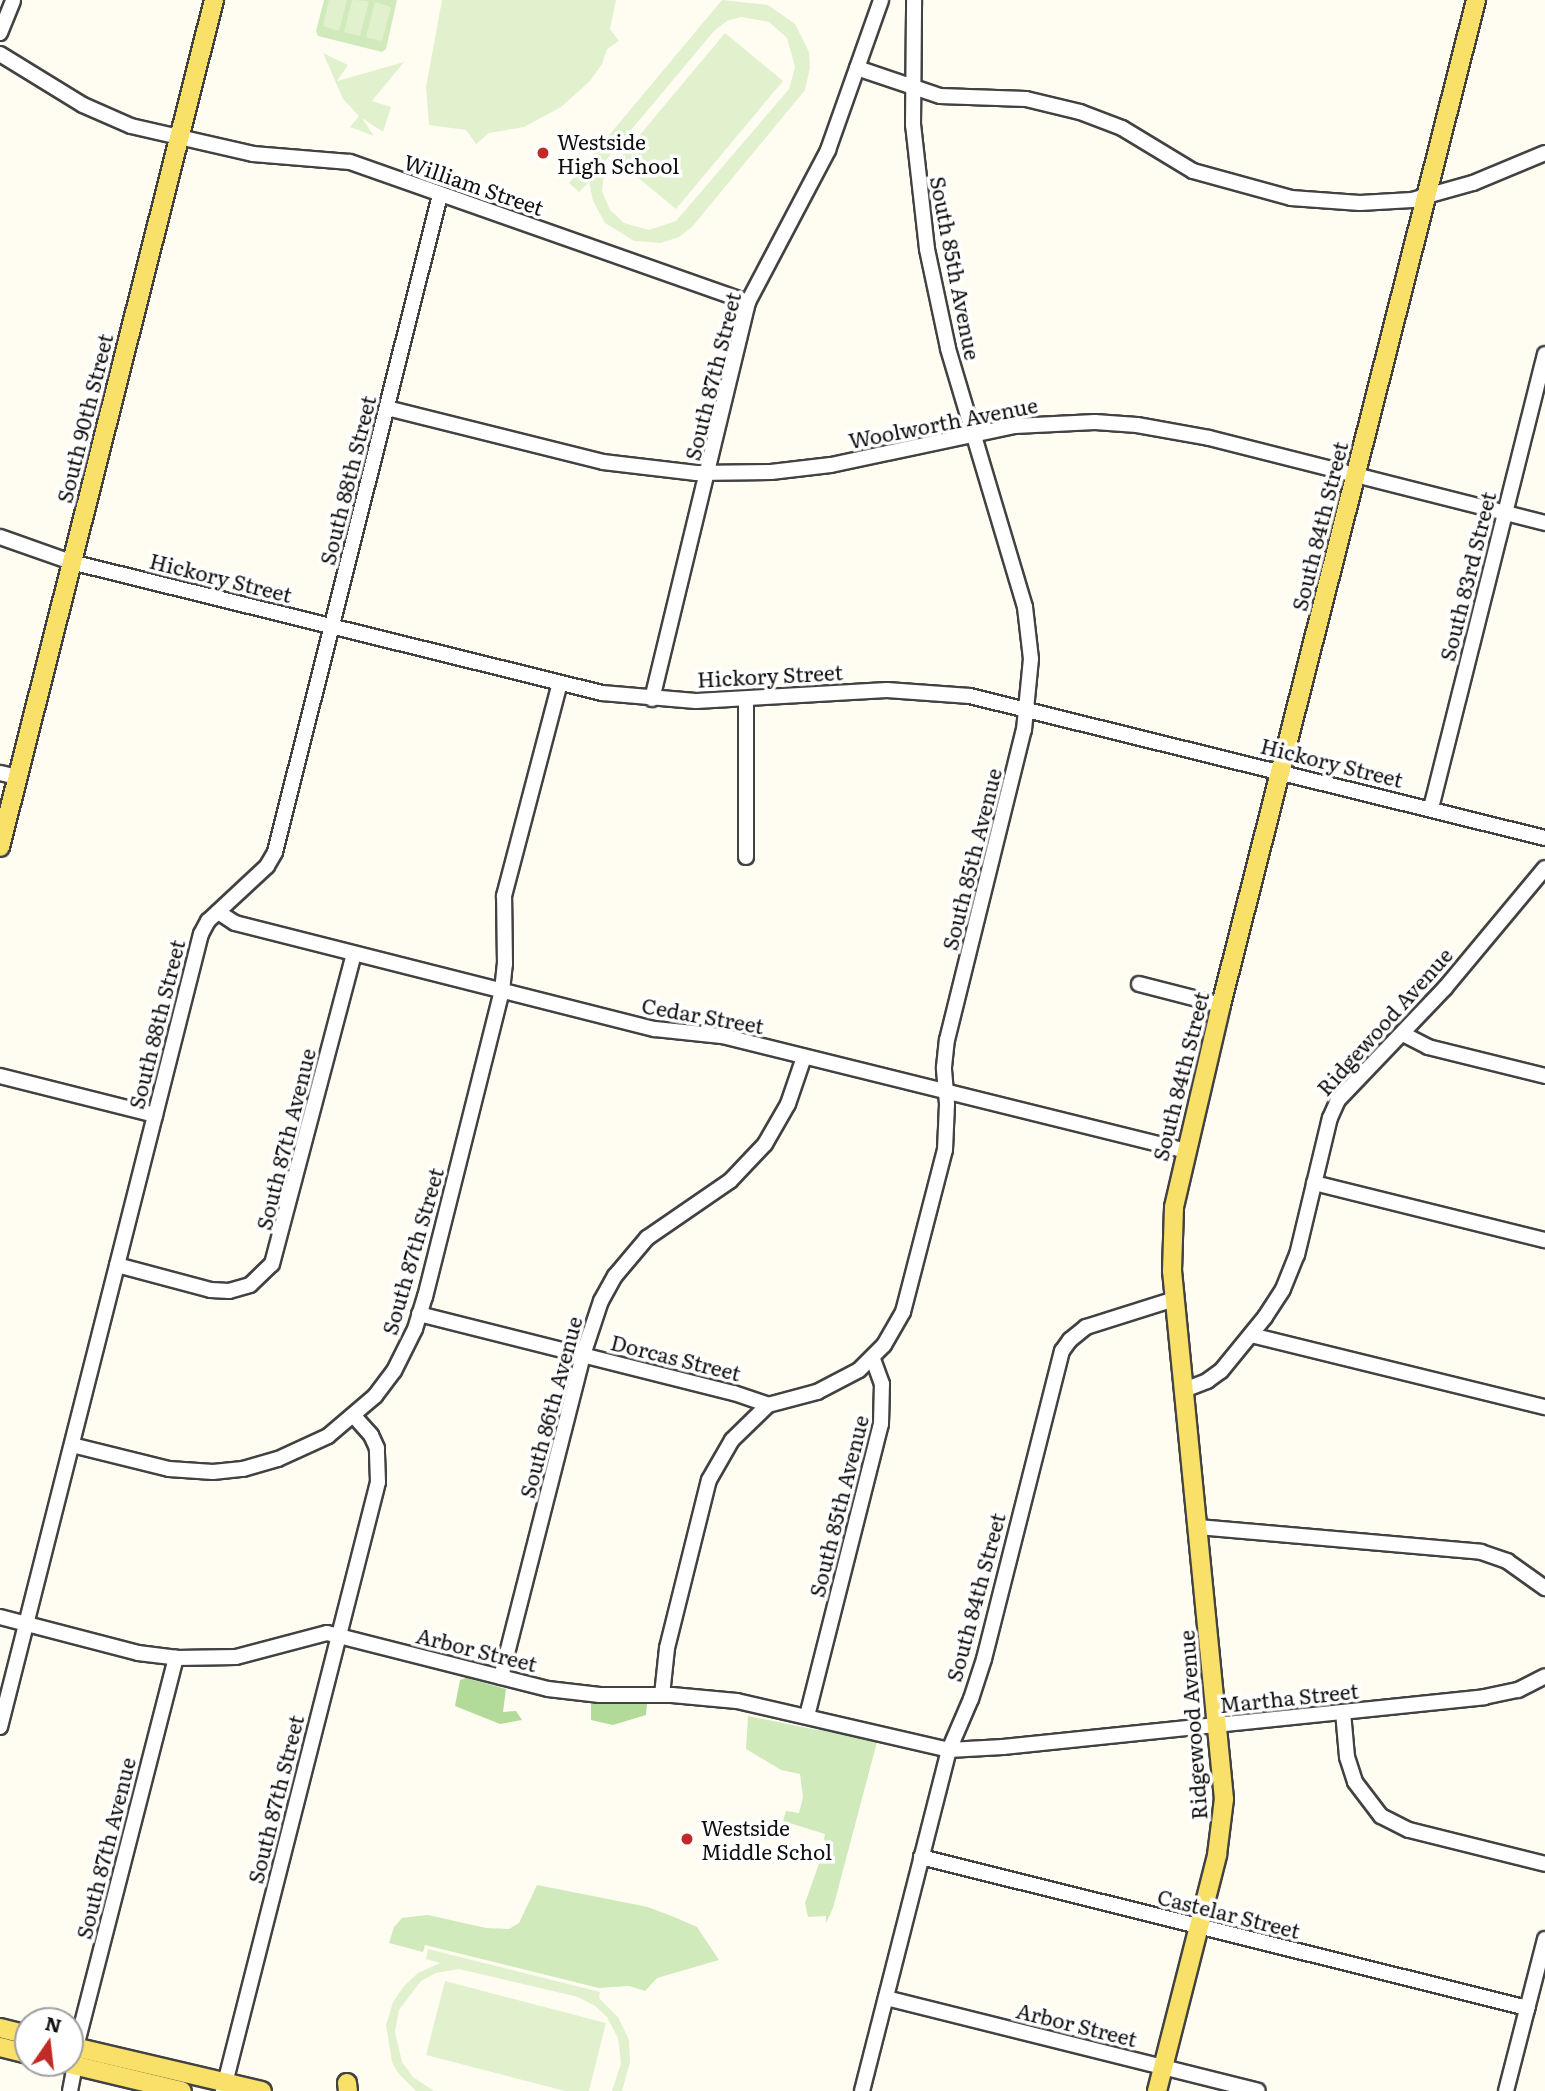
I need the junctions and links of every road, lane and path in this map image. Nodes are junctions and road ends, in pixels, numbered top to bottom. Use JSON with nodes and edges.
{"nodes":[{"id":1,"x":13,"y":0,"type":"edge"},
{"id":2,"x":214,"y":0,"type":"edge"},
{"id":3,"x":881,"y":0,"type":"edge"},
{"id":4,"x":915,"y":0,"type":"edge"},
{"id":5,"x":1476,"y":0,"type":"edge"},
{"id":6,"x":0,"y":33,"type":"edge"},
{"id":7,"x":0,"y":54,"type":"edge"},
{"id":8,"x":857,"y":68,"type":"junction"},
{"id":9,"x":912,"y":87,"type":"junction"},
{"id":10,"x":179,"y":138,"type":"junction"},
{"id":11,"x":1545,"y":153,"type":"edge"},
{"id":12,"x":440,"y":194,"type":"junction"},
{"id":13,"x":1426,"y":196,"type":"junction"},
{"id":14,"x":748,"y":302,"type":"junction"},
{"id":15,"x":1545,"y":354,"type":"edge"},
{"id":16,"x":387,"y":408,"type":"junction"},
{"id":17,"x":974,"y":433,"type":"junction"},
{"id":18,"x":708,"y":472,"type":"junction"},
{"id":19,"x":1355,"y":476,"type":"junction"},
{"id":20,"x":1505,"y":513,"type":"junction"},
{"id":21,"x":1545,"y":523,"type":"edge"},
{"id":22,"x":0,"y":537,"type":"edge"},
{"id":23,"x":71,"y":562,"type":"junction"},
{"id":24,"x":332,"y":627,"type":"junction"},
{"id":25,"x":560,"y":683,"type":"junction"},
{"id":26,"x":652,"y":699,"type":"junction"},
{"id":27,"x":746,"y":699,"type":"junction"},
{"id":28,"x":1028,"y":708,"type":"junction"},
{"id":29,"x":1281,"y":771,"type":"junction"},
{"id":30,"x":9,"y":775,"type":"edge"},
{"id":31,"x":1431,"y":808,"type":"junction"},
{"id":32,"x":1545,"y":838,"type":"edge"},
{"id":33,"x":0,"y":847,"type":"edge"},
{"id":34,"x":746,"y":857,"type":"dead end"},
{"id":35,"x":1545,"y":868,"type":"edge"},
{"id":36,"x":218,"y":912,"type":"junction"},
{"id":37,"x":354,"y":954,"type":"junction"},
{"id":38,"x":1139,"y":984,"type":"dead end"},
{"id":39,"x":502,"y":991,"type":"junction"},
{"id":40,"x":1221,"y":1005,"type":"junction"},
{"id":41,"x":1403,"y":1034,"type":"junction"},
{"id":42,"x":804,"y":1057,"type":"junction"},
{"id":43,"x":0,"y":1076,"type":"edge"},
{"id":44,"x":1545,"y":1076,"type":"edge"},
{"id":45,"x":946,"y":1091,"type":"junction"},
{"id":46,"x":155,"y":1115,"type":"junction"},
{"id":47,"x":1185,"y":1151,"type":"junction"},
{"id":48,"x":1314,"y":1183,"type":"junction"},
{"id":49,"x":1545,"y":1240,"type":"edge"},
{"id":50,"x":117,"y":1265,"type":"junction"},
{"id":51,"x":1175,"y":1300,"type":"junction"},
{"id":52,"x":419,"y":1314,"type":"junction"},
{"id":53,"x":1251,"y":1335,"type":"junction"},
{"id":54,"x":583,"y":1355,"type":"junction"},
{"id":55,"x":873,"y":1359,"type":"junction"},
{"id":56,"x":1184,"y":1390,"type":"junction"},
{"id":57,"x":768,"y":1405,"type":"junction"},
{"id":58,"x":1545,"y":1407,"type":"edge"},
{"id":59,"x":354,"y":1416,"type":"junction"},
{"id":60,"x":72,"y":1445,"type":"junction"},
{"id":61,"x":1198,"y":1527,"type":"junction"},
{"id":62,"x":1545,"y":1588,"type":"edge"},
{"id":63,"x":0,"y":1617,"type":"edge"},
{"id":64,"x":26,"y":1624,"type":"junction"},
{"id":65,"x":338,"y":1635,"type":"junction"},
{"id":66,"x":176,"y":1658,"type":"junction"},
{"id":67,"x":1545,"y":1676,"type":"edge"},
{"id":68,"x":501,"y":1677,"type":"junction"},
{"id":69,"x":662,"y":1695,"type":"junction"},
{"id":70,"x":1343,"y":1712,"type":"junction"},
{"id":71,"x":807,"y":1716,"type":"junction"},
{"id":72,"x":1219,"y":1725,"type":"junction"},
{"id":73,"x":0,"y":1727,"type":"edge"},
{"id":74,"x":949,"y":1750,"type":"junction"},
{"id":75,"x":921,"y":1857,"type":"junction"},
{"id":76,"x":1545,"y":1864,"type":"edge"},
{"id":77,"x":1199,"y":1927,"type":"junction"},
{"id":78,"x":1545,"y":1939,"type":"edge"},
{"id":79,"x":886,"y":1998,"type":"junction"},
{"id":80,"x":84,"y":2007,"type":"edge"},
{"id":81,"x":1527,"y":2008,"type":"junction"},
{"id":82,"x":84,"y":2058,"type":"edge"},
{"id":83,"x":84,"y":2059,"type":"edge"},
{"id":84,"x":1163,"y":2067,"type":"junction"},
{"id":85,"x":224,"y":2086,"type":"edge"},
{"id":86,"x":182,"y":2091,"type":"edge"},
{"id":87,"x":262,"y":2091,"type":"edge"},
{"id":88,"x":862,"y":2091,"type":"edge"},
{"id":89,"x":1157,"y":2091,"type":"edge"},
{"id":90,"x":1258,"y":2091,"type":"edge"},
{"id":91,"x":1506,"y":2091,"type":"edge"}],
"edges":[{"from":1,"to":6,"type":"street"},
{"from":2,"to":10,"type":"main road","name":"South 90th Street"},
{"from":3,"to":8,"type":"street","name":"South 87th Street"},
{"from":4,"to":9,"type":"street","name":"South 85th Avenue"},
{"from":5,"to":13,"type":"main road","name":"South 84th Street"},
{"from":7,"to":10,"type":"street"},
{"from":8,"to":9,"type":"street"},
{"from":8,"to":14,"type":"street","name":"South 87th Street"},
{"from":9,"to":13,"type":"street"},
{"from":9,"to":17,"type":"street","name":"South 85th Avenue"},
{"from":10,"to":12,"type":"street","name":"William Street"},
{"from":10,"to":23,"type":"main road","name":"South 90th Street"},
{"from":11,"to":13,"type":"street"},
{"from":12,"to":14,"type":"street","name":"William Street"},
{"from":12,"to":16,"type":"street","name":"South 88th Street"},
{"from":13,"to":19,"type":"main road","name":"South 84th Street"},
{"from":14,"to":18,"type":"street","name":"South 87th Street"},
{"from":15,"to":20,"type":"street","name":"South 83rd Street"},
{"from":16,"to":18,"type":"street","name":"Woolworth Avenue"},
{"from":16,"to":24,"type":"street","name":"South 88th Street"},
{"from":17,"to":18,"type":"street","name":"Woolworth Avenue"},
{"from":17,"to":19,"type":"street","name":"Woolworth Avenue"},
{"from":17,"to":28,"type":"street","name":"South 85th Avenue"},
{"from":18,"to":26,"type":"street","name":"South 87th Street"},
{"from":19,"to":20,"type":"street","name":"Woolworth Avenue"},
{"from":19,"to":29,"type":"main road","name":"South 84th Street"},
{"from":20,"to":21,"type":"street","name":"Woolworth Avenue"},
{"from":20,"to":31,"type":"street","name":"South 83rd Street"},
{"from":22,"to":23,"type":"street","name":"Hickory Street"},
{"from":23,"to":24,"type":"street","name":"Hickory Street"},
{"from":23,"to":30,"type":"main road","name":"South 90th Street"},
{"from":24,"to":25,"type":"street","name":"Hickory Street"},
{"from":24,"to":36,"type":"street","name":"South 88th Street"},
{"from":25,"to":26,"type":"street","name":"Hickory Street"},
{"from":25,"to":39,"type":"street","name":"South 87th Street"},
{"from":26,"to":27,"type":"street","name":"Hickory Street"},
{"from":27,"to":28,"type":"street","name":"Hickory Street"},
{"from":27,"to":34,"type":"street"},
{"from":28,"to":29,"type":"street","name":"Hickory Street"},
{"from":28,"to":45,"type":"street","name":"South 85th Avenue"},
{"from":29,"to":31,"type":"street","name":"Hickory Street"},
{"from":29,"to":40,"type":"main road","name":"South 84th Street"},
{"from":30,"to":33,"type":"main road","name":"South 90th Street"},
{"from":31,"to":32,"type":"street","name":"Hickory Street"},
{"from":35,"to":41,"type":"street","name":"Ridgewood Avenue"},
{"from":36,"to":37,"type":"street","name":"Cedar Street"},
{"from":36,"to":46,"type":"street","name":"South 88th Street"},
{"from":37,"to":39,"type":"street","name":"Cedar Street"},
{"from":37,"to":50,"type":"street","name":"South 87th Avenue"},
{"from":38,"to":40,"type":"street"},
{"from":39,"to":42,"type":"street","name":"Cedar Street"},
{"from":39,"to":52,"type":"street","name":"South 87th Street"},
{"from":40,"to":47,"type":"main road","name":"South 84th Street"},
{"from":41,"to":44,"type":"street"},
{"from":41,"to":48,"type":"street","name":"Ridgewood Avenue"},
{"from":42,"to":45,"type":"street","name":"Cedar Street"},
{"from":42,"to":54,"type":"street","name":"South 86th Avenue"},
{"from":43,"to":46,"type":"street"},
{"from":45,"to":47,"type":"street","name":"Cedar Street"},
{"from":45,"to":55,"type":"street","name":"South 85th Avenue"},
{"from":46,"to":50,"type":"street","name":"South 88th Street"},
{"from":47,"to":51,"type":"main road","name":"South 84th Street"},
{"from":48,"to":49,"type":"street"},
{"from":48,"to":53,"type":"street","name":"Ridgewood Avenue"},
{"from":50,"to":60,"type":"street","name":"South 88th Street"},
{"from":51,"to":56,"type":"main road","name":"Ridgewood Avenue"},
{"from":51,"to":74,"type":"street","name":"South 84th Street"},
{"from":52,"to":54,"type":"street","name":"Dorcas Street"},
{"from":52,"to":59,"type":"street","name":"South 87th Street"},
{"from":53,"to":56,"type":"street","name":"Ridgewood Avenue"},
{"from":53,"to":58,"type":"street"},
{"from":54,"to":57,"type":"street","name":"Dorcas Street"},
{"from":54,"to":68,"type":"street","name":"South 86th Avenue"},
{"from":55,"to":57,"type":"street"},
{"from":55,"to":71,"type":"street","name":"South 85th Avenue"},
{"from":56,"to":61,"type":"main road","name":"Ridgewood Avenue"},
{"from":57,"to":69,"type":"street"},
{"from":59,"to":60,"type":"street"},
{"from":59,"to":65,"type":"street","name":"South 87th Street"},
{"from":60,"to":64,"type":"street","name":"South 88th Street"},
{"from":61,"to":62,"type":"street"},
{"from":61,"to":72,"type":"main road","name":"Ridgewood Avenue"},
{"from":63,"to":64,"type":"street","name":"Arbor Street"},
{"from":64,"to":66,"type":"street","name":"Arbor Street"},
{"from":64,"to":73,"type":"street","name":"South 88th Street"},
{"from":65,"to":66,"type":"street","name":"Arbor Street"},
{"from":65,"to":68,"type":"street","name":"Arbor Street"},
{"from":65,"to":85,"type":"street","name":"South 87th Street"},
{"from":66,"to":80,"type":"street","name":"South 87th Avenue"},
{"from":67,"to":70,"type":"street","name":"Martha Street"},
{"from":68,"to":69,"type":"street","name":"Arbor Street"},
{"from":69,"to":71,"type":"street","name":"Arbor Street"},
{"from":70,"to":72,"type":"street","name":"Martha Street"},
{"from":70,"to":76,"type":"street"},
{"from":71,"to":74,"type":"street","name":"Arbor Street"},
{"from":72,"to":74,"type":"street","name":"Martha Street"},
{"from":72,"to":77,"type":"main road","name":"Ridgewood Avenue"},
{"from":74,"to":75,"type":"street","name":"South 84th Street"},
{"from":75,"to":77,"type":"street","name":"Castelar Street"},
{"from":75,"to":79,"type":"street","name":"South 84th Street"},
{"from":77,"to":81,"type":"street","name":"Castelar Street"},
{"from":77,"to":84,"type":"main road","name":"Ridgewood Avenue"},
{"from":78,"to":81,"type":"street"},
{"from":79,"to":84,"type":"street","name":"Arbor Street"},
{"from":79,"to":88,"type":"street","name":"South 84th Street"},
{"from":81,"to":91,"type":"street"},
{"from":82,"to":85,"type":"main road"},
{"from":83,"to":86,"type":"main road"},
{"from":84,"to":89,"type":"main road","name":"Ridgewood Avenue"},
{"from":84,"to":90,"type":"street","name":"Arbor Street"},
{"from":85,"to":87,"type":"main road"}]}
